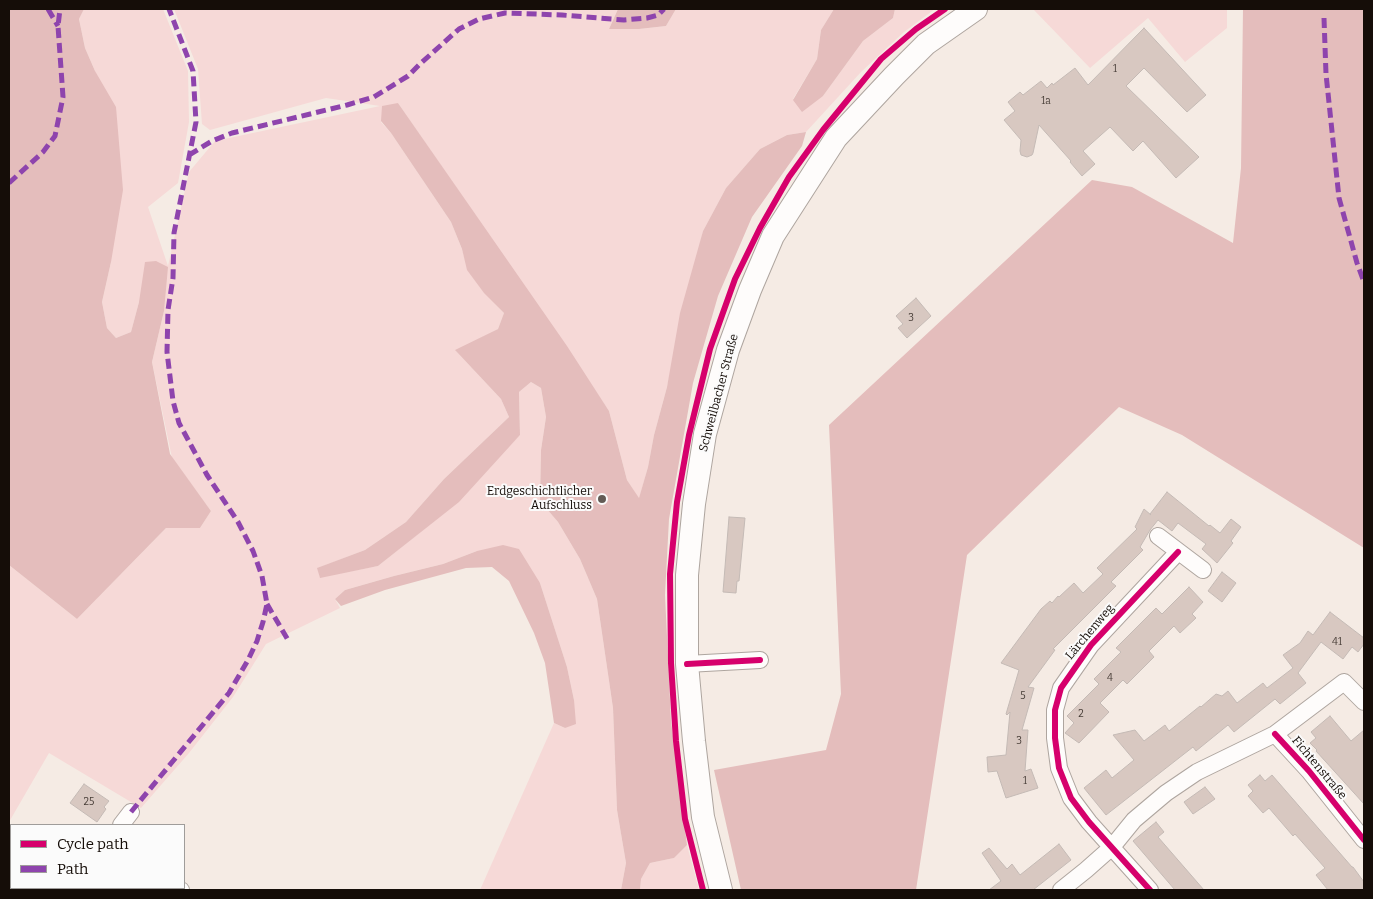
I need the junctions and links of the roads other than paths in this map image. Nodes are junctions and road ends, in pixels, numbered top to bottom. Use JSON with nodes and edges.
{"nodes":[{"id":1,"x":976,"y":9,"type":"edge"},
{"id":2,"x":1158,"y":536,"type":"dead end"},
{"id":3,"x":1178,"y":552,"type":"junction"},
{"id":4,"x":1203,"y":570,"type":"dead end"},
{"id":5,"x":760,"y":660,"type":"dead end"},
{"id":6,"x":687,"y":664,"type":"junction"},
{"id":7,"x":1364,"y":702,"type":"edge"},
{"id":8,"x":1275,"y":734,"type":"junction"},
{"id":9,"x":1364,"y":840,"type":"edge"},
{"id":10,"x":1112,"y":847,"type":"junction"},
{"id":11,"x":721,"y":890,"type":"edge"},
{"id":12,"x":1061,"y":890,"type":"edge"},
{"id":13,"x":1150,"y":890,"type":"edge"}],
"edges":[{"from":1,"to":6,"type":"main road","name":"Schweilbacher Straße"},
{"from":2,"to":3,"type":"street"},
{"from":3,"to":4,"type":"street"},
{"from":3,"to":10,"type":"street","name":"Lärchenweg"},
{"from":5,"to":6,"type":"street"},
{"from":6,"to":11,"type":"main road","name":"Schweilbacher Straße"},
{"from":7,"to":8,"type":"street"},
{"from":8,"to":9,"type":"street","name":"Fichtenstraße"},
{"from":8,"to":10,"type":"street"},
{"from":10,"to":12,"type":"street"},
{"from":10,"to":13,"type":"street","name":"Lärchenweg"}]}
